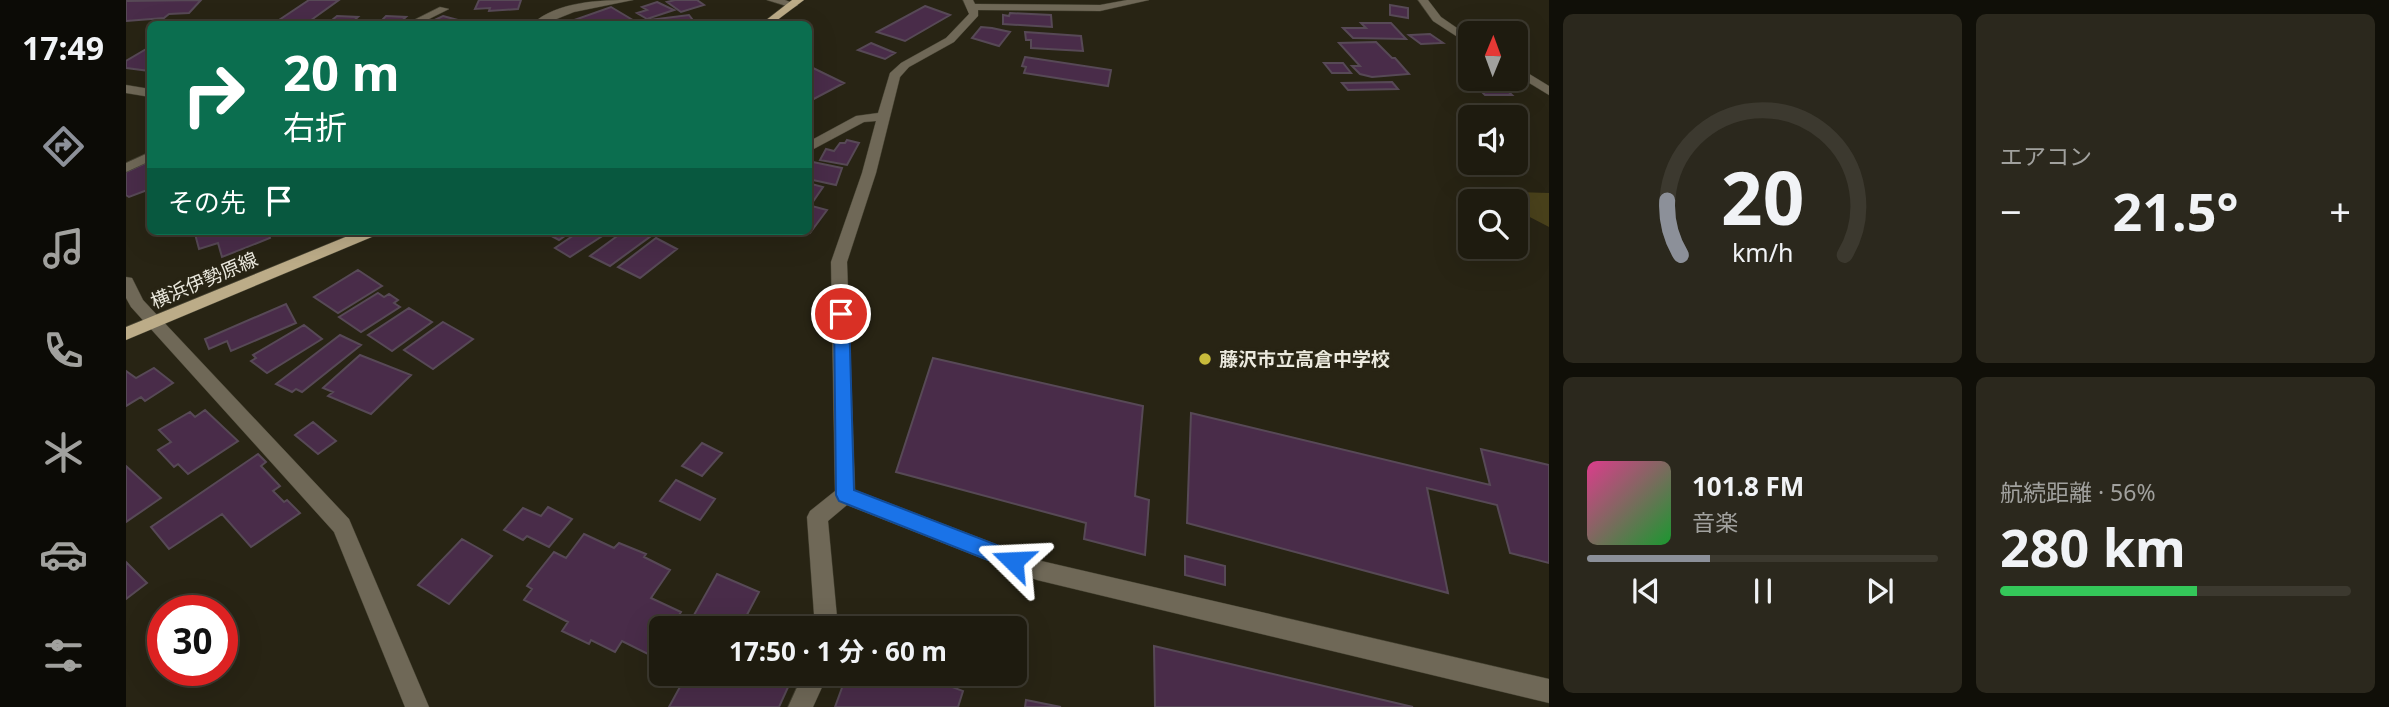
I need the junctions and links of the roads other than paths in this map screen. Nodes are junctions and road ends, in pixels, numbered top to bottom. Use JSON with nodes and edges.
{"nodes":[{"id":1,"x":628,"y":0,"type":"edge"},
{"id":2,"x":772,"y":0,"type":"edge"},
{"id":3,"x":1144,"y":0,"type":"edge"},
{"id":4,"x":1423,"y":0,"type":"edge"},
{"id":5,"x":796,"y":2,"type":"edge"},
{"id":6,"x":970,"y":3,"type":"edge"},
{"id":7,"x":444,"y":9,"type":"dead end"},
{"id":8,"x":418,"y":21,"type":"edge"},
{"id":9,"x":544,"y":21,"type":"edge"},
{"id":10,"x":770,"y":21,"type":"edge"},
{"id":11,"x":1458,"y":34,"type":"edge"},
{"id":12,"x":1528,"y":78,"type":"edge"},
{"id":13,"x":126,"y":89,"type":"edge"},
{"id":14,"x":1549,"y":91,"type":"edge"},
{"id":15,"x":147,"y":92,"type":"edge"},
{"id":16,"x":885,"y":116,"type":"junction"},
{"id":17,"x":812,"y":146,"type":"edge"},
{"id":18,"x":147,"y":158,"type":"edge"},
{"id":19,"x":126,"y":168,"type":"edge"},
{"id":20,"x":365,"y":235,"type":"edge"},
{"id":21,"x":126,"y":282,"type":"edge"},
{"id":22,"x":156,"y":323,"type":"junction"},
{"id":23,"x":126,"y":334,"type":"edge"},
{"id":24,"x":845,"y":495,"type":"junction"},
{"id":25,"x":825,"y":616,"type":"edge"},
{"id":26,"x":810,"y":686,"type":"edge"},
{"id":27,"x":1549,"y":691,"type":"edge"},
{"id":28,"x":417,"y":707,"type":"edge"},
{"id":29,"x":800,"y":707,"type":"edge"}],
"edges":[{"from":1,"to":9,"type":"street"},
{"from":2,"to":5,"type":"street"},
{"from":3,"to":6,"type":"street"},
{"from":4,"to":11,"type":"street"},
{"from":5,"to":10,"type":"main road"},
{"from":6,"to":16,"type":"street"},
{"from":7,"to":8,"type":"street"},
{"from":12,"to":14,"type":"street"},
{"from":13,"to":15,"type":"street"},
{"from":16,"to":17,"type":"street"},
{"from":16,"to":24,"type":"street"},
{"from":18,"to":19,"type":"street"},
{"from":20,"to":22,"type":"main road","name":"横浜伊勢原線"},
{"from":21,"to":22,"type":"street"},
{"from":22,"to":23,"type":"main road","name":"横浜伊勢原線"},
{"from":22,"to":28,"type":"street"},
{"from":24,"to":25,"type":"street"},
{"from":24,"to":27,"type":"street"},
{"from":26,"to":29,"type":"street"}]}
